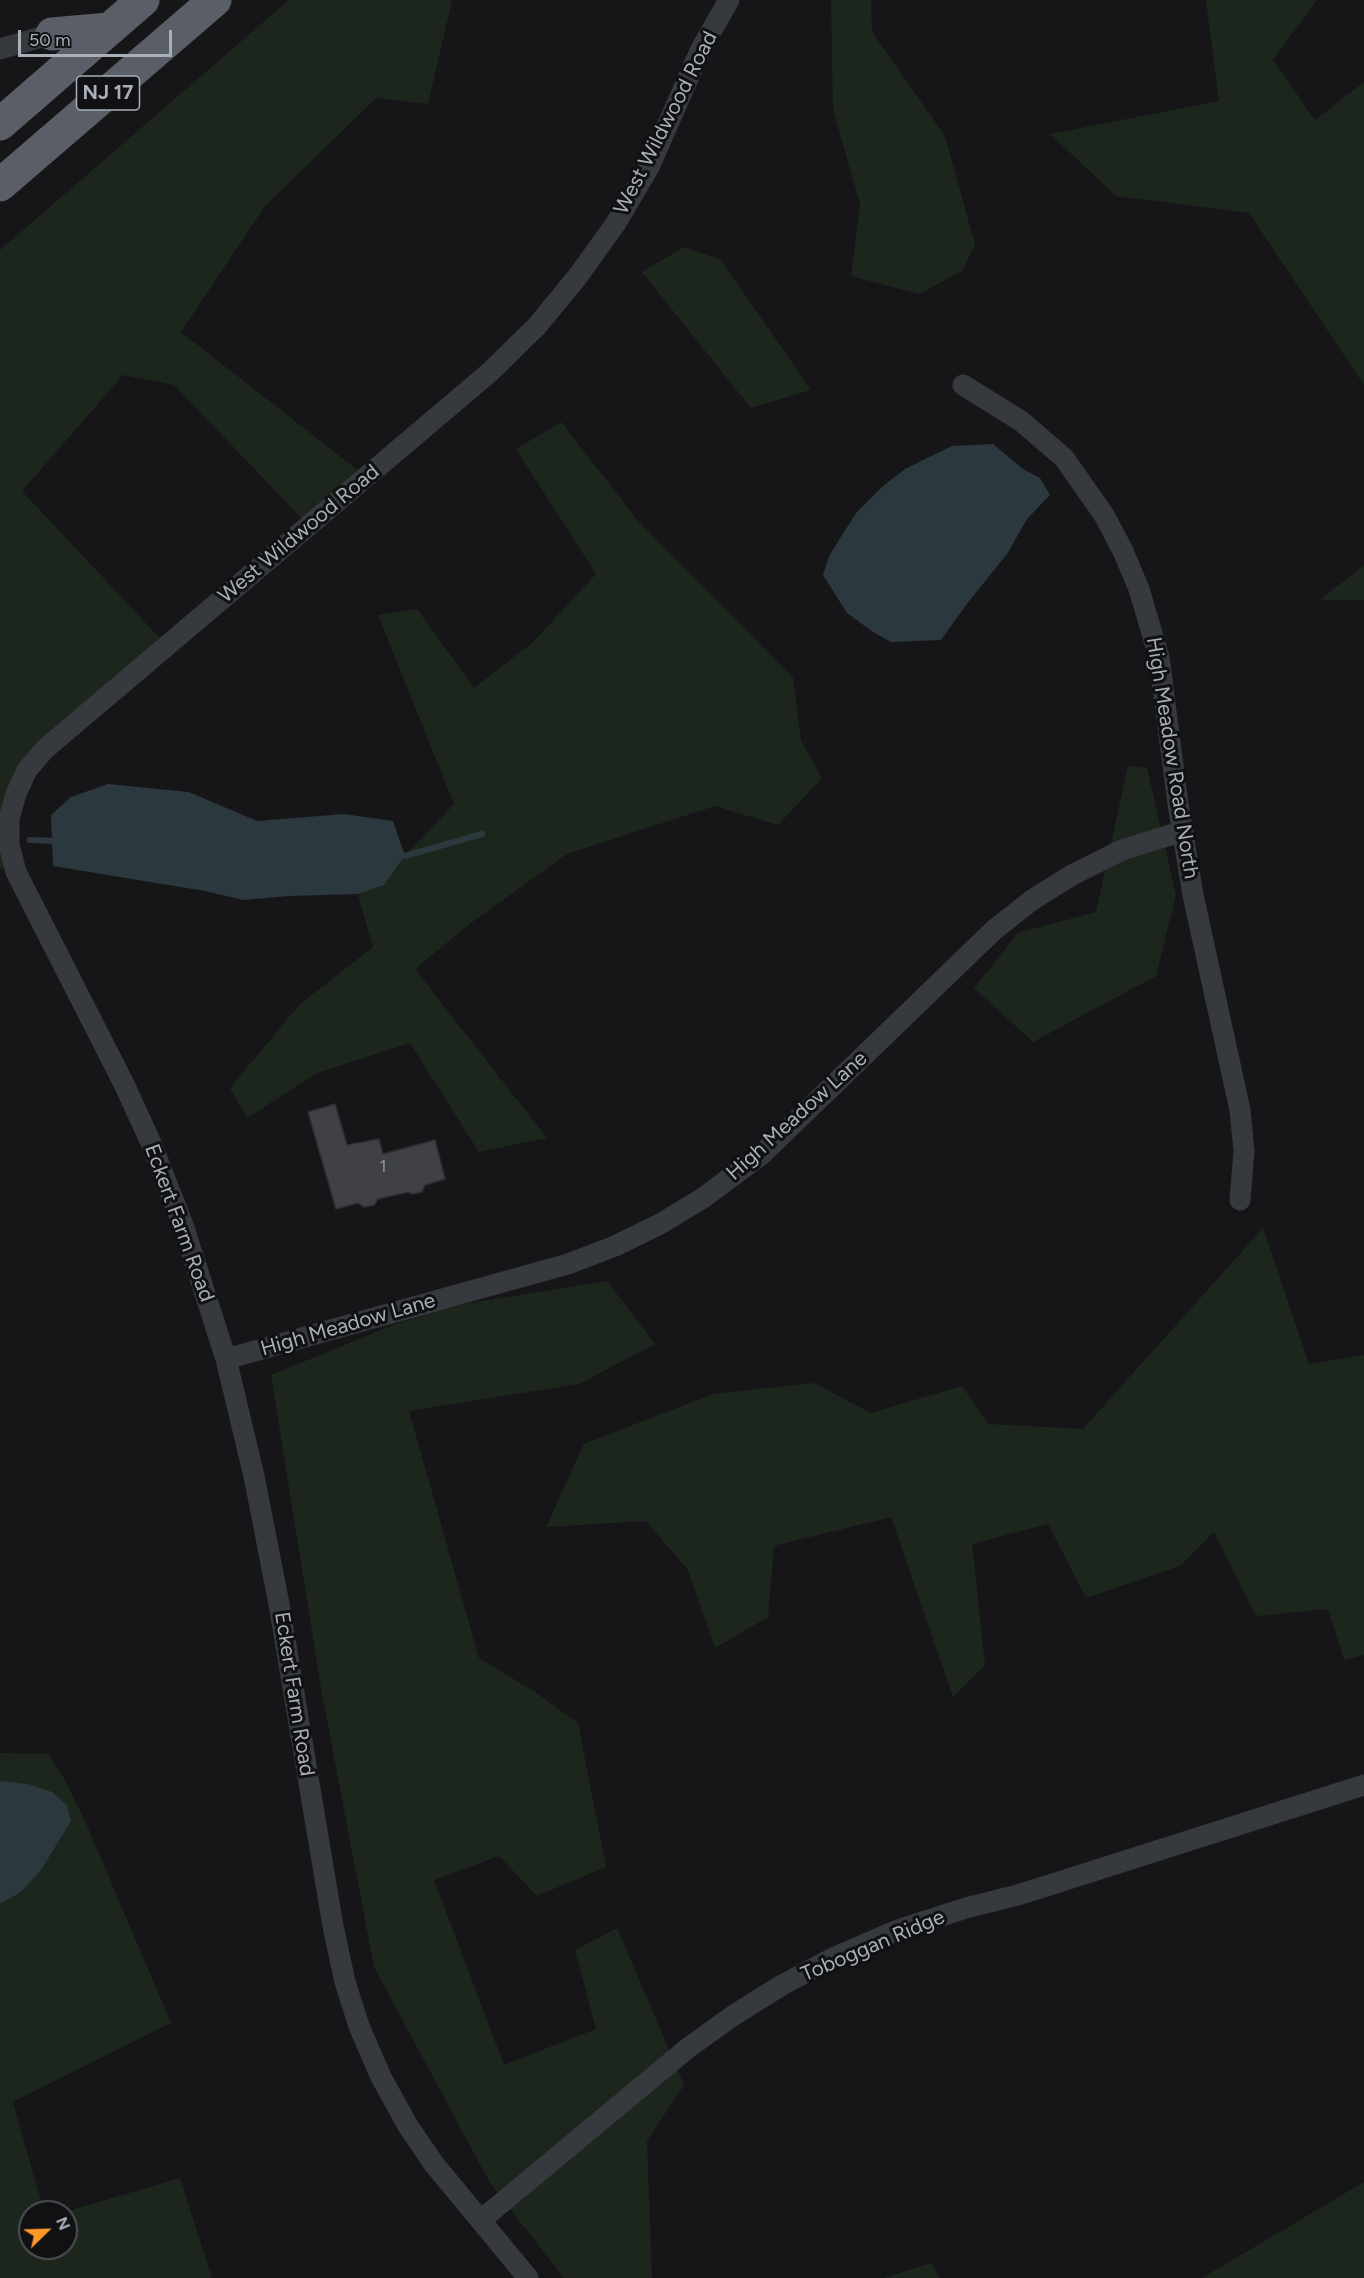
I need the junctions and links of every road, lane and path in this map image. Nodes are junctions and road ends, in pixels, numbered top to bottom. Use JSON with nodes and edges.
{"nodes":[{"id":1,"x":143,"y":0,"type":"edge"},
{"id":2,"x":215,"y":0,"type":"edge"},
{"id":3,"x":729,"y":0,"type":"edge"},
{"id":4,"x":109,"y":29,"type":"junction"},
{"id":5,"x":52,"y":34,"type":"joint"},
{"id":6,"x":0,"y":49,"type":"edge"},
{"id":7,"x":0,"y":124,"type":"edge"},
{"id":8,"x":0,"y":185,"type":"edge"},
{"id":9,"x":963,"y":386,"type":"dead end"},
{"id":10,"x":1183,"y":831,"type":"junction"},
{"id":11,"x":120,"y":1076,"type":"joint"},
{"id":12,"x":1240,"y":1200,"type":"dead end"},
{"id":13,"x":226,"y":1359,"type":"junction"},
{"id":14,"x":1364,"y":1785,"type":"edge"},
{"id":15,"x":480,"y":2220,"type":"junction"},
{"id":16,"x":528,"y":2278,"type":"edge"}],
"edges":[{"from":1,"to":4,"type":"highway","number":"NJ 17"},
{"from":2,"to":8,"type":"highway","number":"NJ 17"},
{"from":3,"to":11,"type":"street","name":"West Wildwood Road"},
{"from":4,"to":5,"type":"highway"},
{"from":4,"to":7,"type":"highway","number":"NJ 17"},
{"from":5,"to":6,"type":"street"},
{"from":9,"to":10,"type":"street","name":"High Meadow Road North"},
{"from":10,"to":12,"type":"street","name":"High Meadow Road North"},
{"from":10,"to":13,"type":"street","name":"High Meadow Lane"},
{"from":11,"to":13,"type":"street","name":"Eckert Farm Road"},
{"from":13,"to":15,"type":"street","name":"Eckert Farm Road"},
{"from":14,"to":15,"type":"street","name":"Toboggan Ridge"},
{"from":15,"to":16,"type":"street","name":"Eckert Farm Road"}]}
